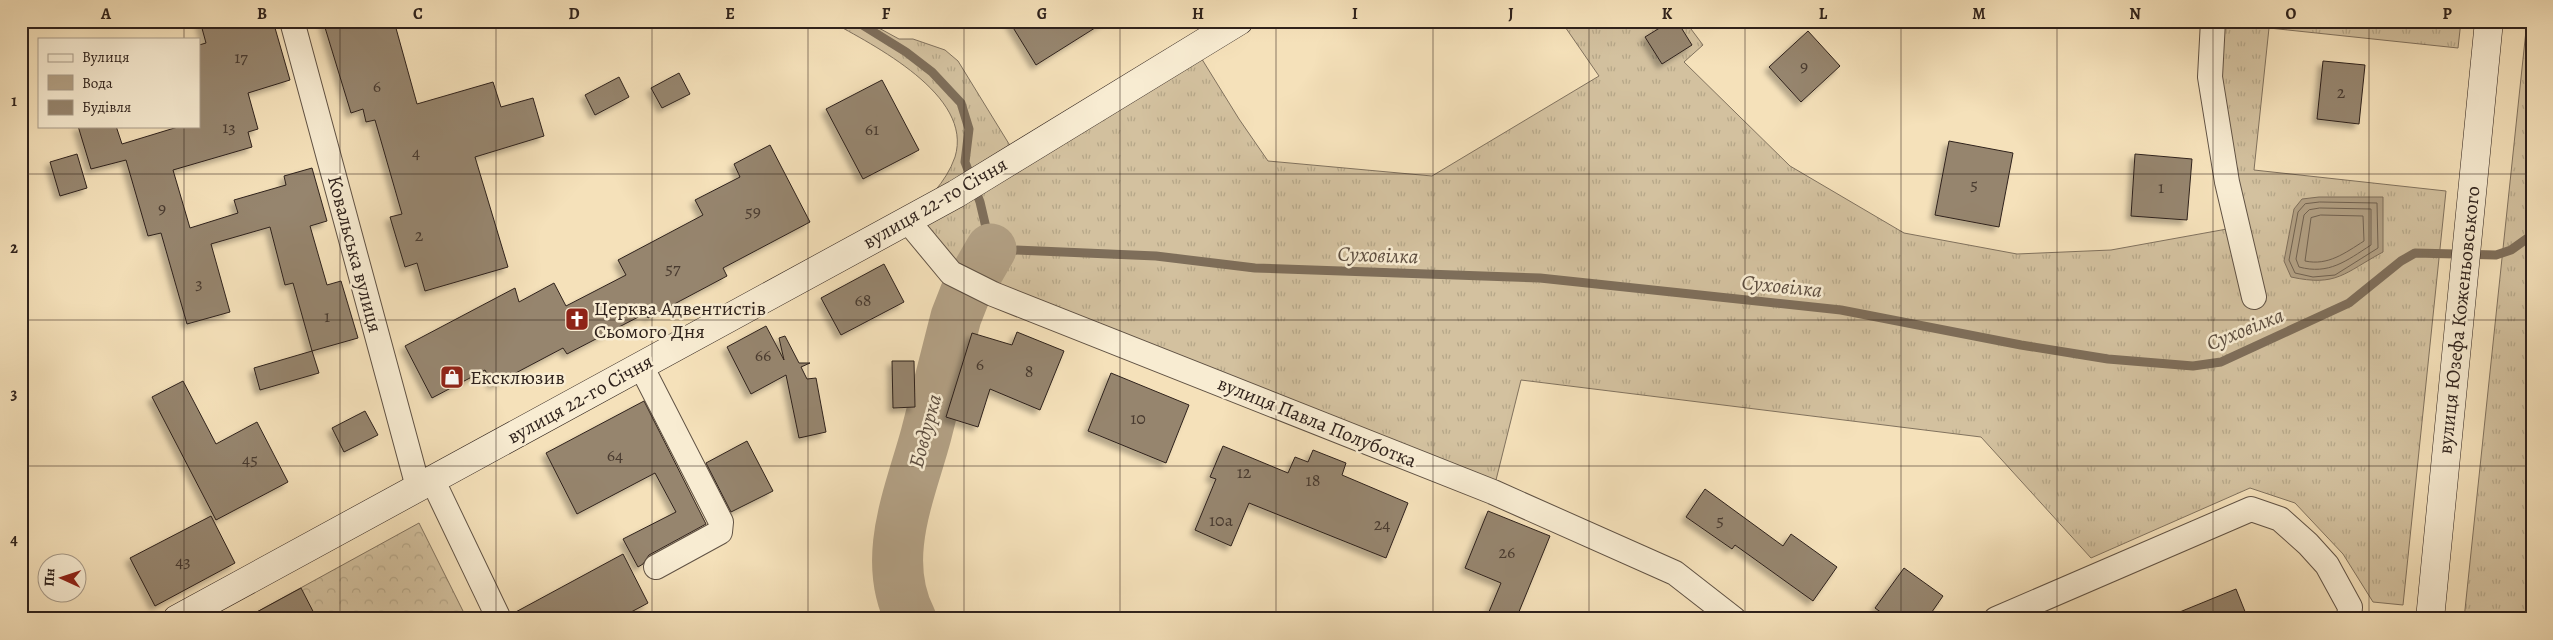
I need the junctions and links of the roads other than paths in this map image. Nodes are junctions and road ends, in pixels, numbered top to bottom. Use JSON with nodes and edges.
{"nodes":[{"id":1,"x":292,"y":21,"type":"edge"},
{"id":2,"x":1239,"y":21,"type":"edge"},
{"id":3,"x":2213,"y":21,"type":"edge"},
{"id":4,"x":2489,"y":21,"type":"edge"},
{"id":5,"x":907,"y":220,"type":"junction"},
{"id":6,"x":2254,"y":297,"type":"dead end"},
{"id":7,"x":641,"y":366,"type":"junction"},
{"id":8,"x":425,"y":483,"type":"junction"},
{"id":9,"x":656,"y":567,"type":"dead end"},
{"id":10,"x":177,"y":619,"type":"edge"},
{"id":11,"x":499,"y":619,"type":"edge"},
{"id":12,"x":1734,"y":619,"type":"edge"},
{"id":13,"x":1996,"y":619,"type":"edge"},
{"id":14,"x":2349,"y":619,"type":"edge"},
{"id":15,"x":2430,"y":619,"type":"edge"}],
"edges":[{"from":1,"to":8,"type":"street","name":"Ковальська вулиця"},
{"from":2,"to":5,"type":"main road","name":"вулиця 22-го Січня"},
{"from":3,"to":6,"type":"street"},
{"from":4,"to":15,"type":"main road","name":"вулиця Юзефа Коженьовського"},
{"from":5,"to":7,"type":"main road","name":"вулиця 22-го Січня"},
{"from":5,"to":12,"type":"street","name":"вулиця Павла Полуботка"},
{"from":7,"to":8,"type":"main road","name":"вулиця 22-го Січня"},
{"from":7,"to":9,"type":"street"},
{"from":8,"to":10,"type":"main road","name":"вулиця 22-го Січня"},
{"from":8,"to":11,"type":"street","name":"Ковальська вулиця"},
{"from":13,"to":14,"type":"street"}]}
